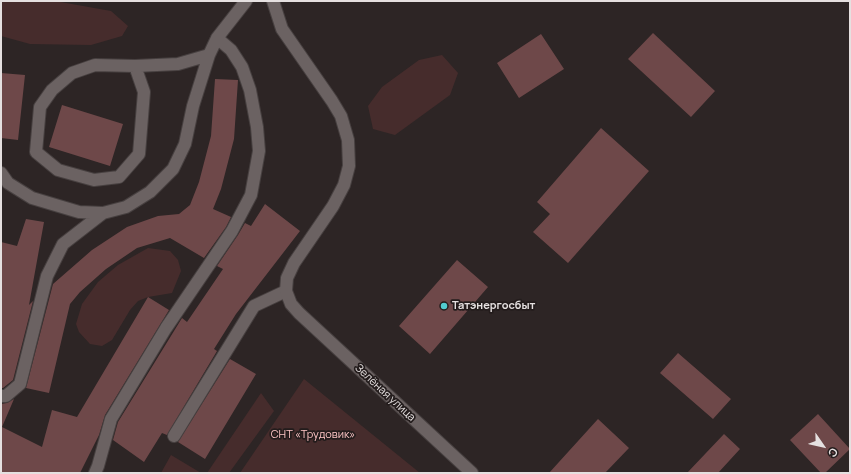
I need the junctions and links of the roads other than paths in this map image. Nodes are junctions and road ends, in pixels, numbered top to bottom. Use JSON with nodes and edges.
{"nodes":[{"id":1,"x":246,"y":1,"type":"edge"},
{"id":2,"x":273,"y":1,"type":"edge"},
{"id":3,"x":217,"y":38,"type":"junction"},
{"id":4,"x":209,"y":55,"type":"junction"},
{"id":5,"x":135,"y":66,"type":"junction"},
{"id":6,"x":1,"y":173,"type":"edge"},
{"id":7,"x":103,"y":213,"type":"junction"},
{"id":8,"x":286,"y":291,"type":"junction"},
{"id":9,"x":1,"y":396,"type":"edge"},
{"id":10,"x":174,"y":436,"type":"dead end"},
{"id":11,"x":95,"y":473,"type":"edge"},
{"id":12,"x":472,"y":473,"type":"edge"}],
"edges":[{"from":1,"to":3,"type":"street"},
{"from":2,"to":8,"type":"street"},
{"from":3,"to":4,"type":"street"},
{"from":3,"to":11,"type":"street"},
{"from":4,"to":5,"type":"street"},
{"from":4,"to":7,"type":"street"},
{"from":5,"to":5,"type":"street"},
{"from":6,"to":7,"type":"street"},
{"from":7,"to":9,"type":"street"},
{"from":8,"to":10,"type":"street"},
{"from":8,"to":12,"type":"street","name":"Зелёная улица"}]}
